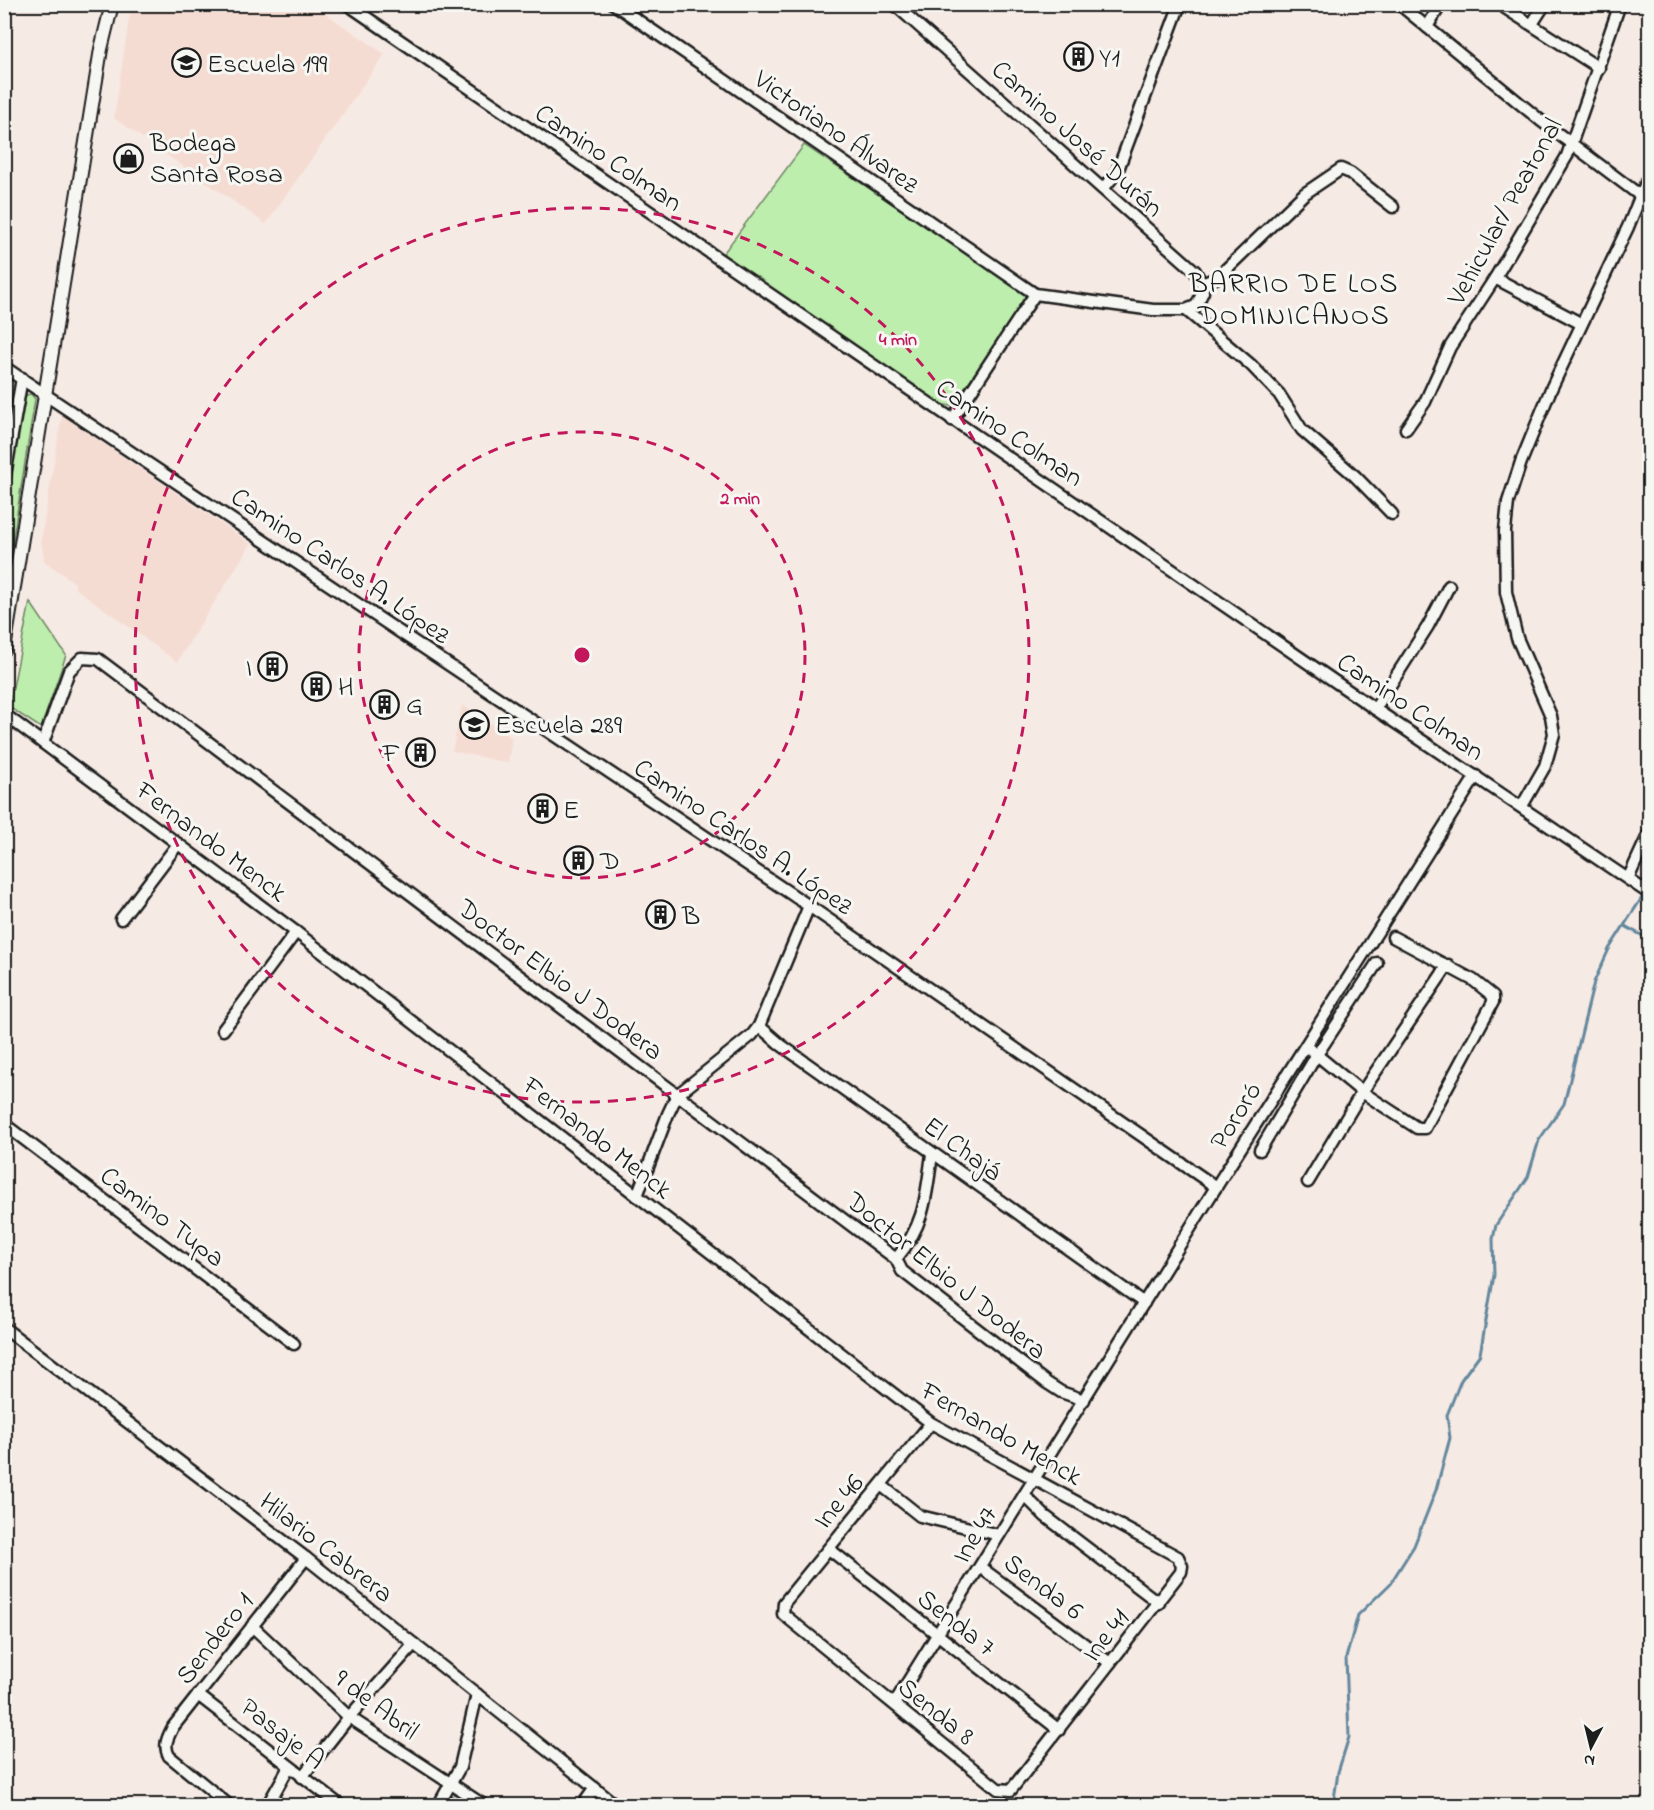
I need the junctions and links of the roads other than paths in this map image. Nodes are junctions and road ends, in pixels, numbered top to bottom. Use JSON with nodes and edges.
{"nodes":[{"id":1,"x":104,"y":4,"type":"edge"},
{"id":2,"x":112,"y":4,"type":"edge"},
{"id":3,"x":347,"y":4,"type":"edge"},
{"id":4,"x":614,"y":4,"type":"edge"},
{"id":5,"x":894,"y":4,"type":"edge"},
{"id":6,"x":1180,"y":4,"type":"edge"},
{"id":7,"x":1399,"y":4,"type":"edge"},
{"id":8,"x":1441,"y":4,"type":"edge"},
{"id":9,"x":1545,"y":4,"type":"edge"},
{"id":10,"x":1619,"y":4,"type":"edge"},
{"id":11,"x":1505,"y":8,"type":"dead end"},
{"id":12,"x":1532,"y":24,"type":"junction"},
{"id":13,"x":1427,"y":27,"type":"junction"},
{"id":14,"x":101,"y":49,"type":"junction"},
{"id":15,"x":1599,"y":68,"type":"junction"},
{"id":16,"x":1572,"y":144,"type":"junction"},
{"id":17,"x":1650,"y":173,"type":"edge"},
{"id":18,"x":1104,"y":189,"type":"junction"},
{"id":19,"x":1638,"y":196,"type":"junction"},
{"id":20,"x":1650,"y":203,"type":"edge"},
{"id":21,"x":1393,"y":207,"type":"dead end"},
{"id":22,"x":1495,"y":278,"type":"junction"},
{"id":23,"x":1202,"y":284,"type":"junction"},
{"id":24,"x":1035,"y":294,"type":"junction"},
{"id":25,"x":1186,"y":310,"type":"junction"},
{"id":26,"x":1580,"y":323,"type":"junction"},
{"id":27,"x":4,"y":367,"type":"edge"},
{"id":28,"x":21,"y":378,"type":"junction"},
{"id":29,"x":46,"y":394,"type":"junction"},
{"id":30,"x":952,"y":420,"type":"junction"},
{"id":31,"x":1406,"y":429,"type":"dead end"},
{"id":32,"x":4,"y":481,"type":"edge"},
{"id":33,"x":1392,"y":514,"type":"dead end"},
{"id":34,"x":1449,"y":585,"type":"dead end"},
{"id":35,"x":4,"y":649,"type":"edge"},
{"id":36,"x":1375,"y":709,"type":"junction"},
{"id":37,"x":4,"y":714,"type":"edge"},
{"id":38,"x":43,"y":743,"type":"junction"},
{"id":39,"x":1476,"y":776,"type":"junction"},
{"id":40,"x":1522,"y":806,"type":"junction"},
{"id":41,"x":1650,"y":831,"type":"edge"},
{"id":42,"x":178,"y":844,"type":"junction"},
{"id":43,"x":1628,"y":879,"type":"junction"},
{"id":44,"x":1650,"y":894,"type":"edge"},
{"id":45,"x":809,"y":906,"type":"junction"},
{"id":46,"x":121,"y":919,"type":"dead end"},
{"id":47,"x":296,"y":932,"type":"junction"},
{"id":48,"x":1393,"y":937,"type":"dead end"},
{"id":49,"x":1377,"y":963,"type":"dead end"},
{"id":50,"x":1448,"y":965,"type":"junction"},
{"id":51,"x":759,"y":1026,"type":"junction"},
{"id":52,"x":223,"y":1030,"type":"dead end"},
{"id":53,"x":1306,"y":1046,"type":"junction"},
{"id":54,"x":1316,"y":1056,"type":"junction"},
{"id":55,"x":1362,"y":1092,"type":"junction"},
{"id":56,"x":678,"y":1095,"type":"junction"},
{"id":57,"x":4,"y":1124,"type":"edge"},
{"id":58,"x":1260,"y":1150,"type":"dead end"},
{"id":59,"x":932,"y":1154,"type":"junction"},
{"id":60,"x":1308,"y":1182,"type":"dead end"},
{"id":61,"x":1216,"y":1187,"type":"junction"},
{"id":62,"x":637,"y":1196,"type":"junction"},
{"id":63,"x":896,"y":1259,"type":"junction"},
{"id":64,"x":1144,"y":1303,"type":"junction"},
{"id":65,"x":4,"y":1328,"type":"edge"},
{"id":66,"x":294,"y":1344,"type":"dead end"},
{"id":67,"x":1084,"y":1400,"type":"junction"},
{"id":68,"x":931,"y":1423,"type":"junction"},
{"id":69,"x":1036,"y":1479,"type":"junction"},
{"id":70,"x":881,"y":1485,"type":"junction"},
{"id":71,"x":1024,"y":1495,"type":"junction"},
{"id":72,"x":999,"y":1535,"type":"junction"},
{"id":73,"x":829,"y":1549,"type":"junction"},
{"id":74,"x":306,"y":1558,"type":"junction"},
{"id":75,"x":1182,"y":1566,"type":"joint"},
{"id":76,"x":980,"y":1567,"type":"junction"},
{"id":77,"x":1159,"y":1603,"type":"junction"},
{"id":78,"x":783,"y":1609,"type":"joint"},
{"id":79,"x":252,"y":1626,"type":"junction"},
{"id":80,"x":938,"y":1635,"type":"junction"},
{"id":81,"x":414,"y":1644,"type":"junction"},
{"id":82,"x":1110,"y":1663,"type":"junction"},
{"id":83,"x":477,"y":1694,"type":"junction"},
{"id":84,"x":198,"y":1695,"type":"junction"},
{"id":85,"x":894,"y":1704,"type":"junction"},
{"id":86,"x":349,"y":1717,"type":"junction"},
{"id":87,"x":1059,"y":1730,"type":"junction"},
{"id":88,"x":289,"y":1767,"type":"junction"},
{"id":89,"x":302,"y":1777,"type":"junction"},
{"id":90,"x":452,"y":1782,"type":"junction"},
{"id":91,"x":595,"y":1788,"type":"junction"},
{"id":92,"x":230,"y":1806,"type":"edge"},
{"id":93,"x":267,"y":1806,"type":"edge"},
{"id":94,"x":341,"y":1806,"type":"edge"},
{"id":95,"x":438,"y":1806,"type":"edge"},
{"id":96,"x":485,"y":1806,"type":"edge"},
{"id":97,"x":582,"y":1806,"type":"edge"},
{"id":98,"x":617,"y":1806,"type":"edge"}],
"edges":[{"from":1,"to":14,"type":"main road"},
{"from":2,"to":14,"type":"main road"},
{"from":3,"to":30,"type":"street","name":"Camino Colman"},
{"from":4,"to":24,"type":"street","name":"Victoriano Álvarez"},
{"from":5,"to":18,"type":"street","name":"Camino José Durán"},
{"from":6,"to":18,"type":"street"},
{"from":7,"to":13,"type":"street"},
{"from":8,"to":13,"type":"street"},
{"from":9,"to":12,"type":"street"},
{"from":10,"to":15,"type":"street","name":"Vehicular/ Peatonal"},
{"from":11,"to":12,"type":"street"},
{"from":12,"to":15,"type":"street"},
{"from":13,"to":16,"type":"street"},
{"from":14,"to":29,"type":"main road"},
{"from":15,"to":16,"type":"street","name":"Vehicular/ Peatonal"},
{"from":16,"to":19,"type":"street"},
{"from":16,"to":22,"type":"street","name":"Vehicular/ Peatonal"},
{"from":17,"to":19,"type":"street"},
{"from":18,"to":23,"type":"street","name":"Camino José Durán"},
{"from":19,"to":20,"type":"street"},
{"from":19,"to":26,"type":"street"},
{"from":21,"to":23,"type":"street"},
{"from":22,"to":26,"type":"street"},
{"from":22,"to":31,"type":"street","name":"Vehicular/ Peatonal"},
{"from":23,"to":25,"type":"street"},
{"from":24,"to":25,"type":"street"},
{"from":24,"to":30,"type":"street"},
{"from":25,"to":33,"type":"street"},
{"from":26,"to":40,"type":"street"},
{"from":27,"to":28,"type":"street","name":"Camino Carlos A. López"},
{"from":28,"to":29,"type":"street","name":"Camino Carlos A. López"},
{"from":28,"to":32,"type":"street"},
{"from":29,"to":35,"type":"main road"},
{"from":29,"to":45,"type":"street","name":"Camino Carlos A. López"},
{"from":30,"to":36,"type":"street","name":"Camino Colman"},
{"from":34,"to":36,"type":"street"},
{"from":36,"to":39,"type":"street","name":"Camino Colman"},
{"from":37,"to":38,"type":"street","name":"Fernando Menck"},
{"from":38,"to":42,"type":"street","name":"Fernando Menck"},
{"from":38,"to":56,"type":"street","name":"Doctor Elbio J Dodera"},
{"from":39,"to":40,"type":"street","name":"Camino Colman"},
{"from":39,"to":53,"type":"street","name":"Pororó"},
{"from":40,"to":43,"type":"street","name":"Camino Colman"},
{"from":41,"to":43,"type":"street"},
{"from":42,"to":46,"type":"street"},
{"from":42,"to":47,"type":"street","name":"Fernando Menck"},
{"from":43,"to":44,"type":"street","name":"Camino Colman"},
{"from":45,"to":51,"type":"street"},
{"from":45,"to":61,"type":"street","name":"Camino Carlos A. López"},
{"from":47,"to":52,"type":"street"},
{"from":47,"to":62,"type":"street","name":"Fernando Menck"},
{"from":48,"to":50,"type":"street"},
{"from":49,"to":54,"type":"street"},
{"from":50,"to":55,"type":"street"},
{"from":50,"to":55,"type":"street"},
{"from":51,"to":56,"type":"street"},
{"from":51,"to":59,"type":"street","name":"El Chajá"},
{"from":53,"to":54,"type":"street"},
{"from":53,"to":61,"type":"street","name":"Pororó"},
{"from":54,"to":55,"type":"street"},
{"from":54,"to":58,"type":"street"},
{"from":55,"to":60,"type":"street"},
{"from":56,"to":62,"type":"street"},
{"from":56,"to":63,"type":"street","name":"Doctor Elbio J Dodera"},
{"from":57,"to":66,"type":"street","name":"Camino Tupa"},
{"from":59,"to":63,"type":"street"},
{"from":59,"to":64,"type":"street","name":"El Chajá"},
{"from":61,"to":64,"type":"street","name":"Pororó"},
{"from":62,"to":68,"type":"street","name":"Fernando Menck"},
{"from":63,"to":67,"type":"street","name":"Doctor Elbio J Dodera"},
{"from":64,"to":67,"type":"street","name":"Pororó"},
{"from":65,"to":74,"type":"street","name":"Hilario Cabrera"},
{"from":67,"to":69,"type":"street","name":"Pororó"},
{"from":68,"to":69,"type":"street","name":"Fernando Menck"},
{"from":68,"to":70,"type":"street","name":"Ine 46"},
{"from":69,"to":71,"type":"street","name":"Ine 47"},
{"from":69,"to":75,"type":"street","name":"Fernando Menck"},
{"from":70,"to":72,"type":"street"},
{"from":70,"to":73,"type":"street","name":"Ine 46"},
{"from":71,"to":72,"type":"street","name":"Ine 47"},
{"from":71,"to":77,"type":"street"},
{"from":72,"to":76,"type":"street","name":"Ine 47"},
{"from":73,"to":78,"type":"street","name":"Ine 46"},
{"from":73,"to":80,"type":"street","name":"Senda 7"},
{"from":74,"to":79,"type":"street","name":"Sendero 1"},
{"from":74,"to":81,"type":"street","name":"Hilario Cabrera"},
{"from":75,"to":77,"type":"street","name":"Ine 41"},
{"from":76,"to":80,"type":"street","name":"Ine 47"},
{"from":76,"to":82,"type":"street","name":"Senda 6"},
{"from":77,"to":82,"type":"street","name":"Ine 41"},
{"from":78,"to":85,"type":"street","name":"Senda 8"},
{"from":79,"to":84,"type":"street","name":"Sendero 1"},
{"from":79,"to":86,"type":"street","name":"9 de Abril"},
{"from":80,"to":85,"type":"street","name":"Ine 47"},
{"from":80,"to":87,"type":"street","name":"Senda 7"},
{"from":81,"to":83,"type":"street","name":"Hilario Cabrera"},
{"from":81,"to":86,"type":"street"},
{"from":82,"to":87,"type":"street","name":"Ine 41"},
{"from":83,"to":90,"type":"street"},
{"from":83,"to":91,"type":"street","name":"Hilario Cabrera"},
{"from":84,"to":88,"type":"street","name":"Pasaje A"},
{"from":84,"to":92,"type":"street","name":"Sendero 1"},
{"from":85,"to":87,"type":"street","name":"Senda 8"},
{"from":86,"to":89,"type":"street"},
{"from":86,"to":90,"type":"street","name":"9 de Abril"},
{"from":88,"to":89,"type":"street","name":"Pasaje A"},
{"from":88,"to":93,"type":"street"},
{"from":89,"to":94,"type":"street","name":"Pasaje A"},
{"from":90,"to":95,"type":"street"},
{"from":90,"to":96,"type":"street","name":"9 de Abril"},
{"from":91,"to":97,"type":"street"},
{"from":91,"to":98,"type":"street","name":"Hilario Cabrera"}]}
